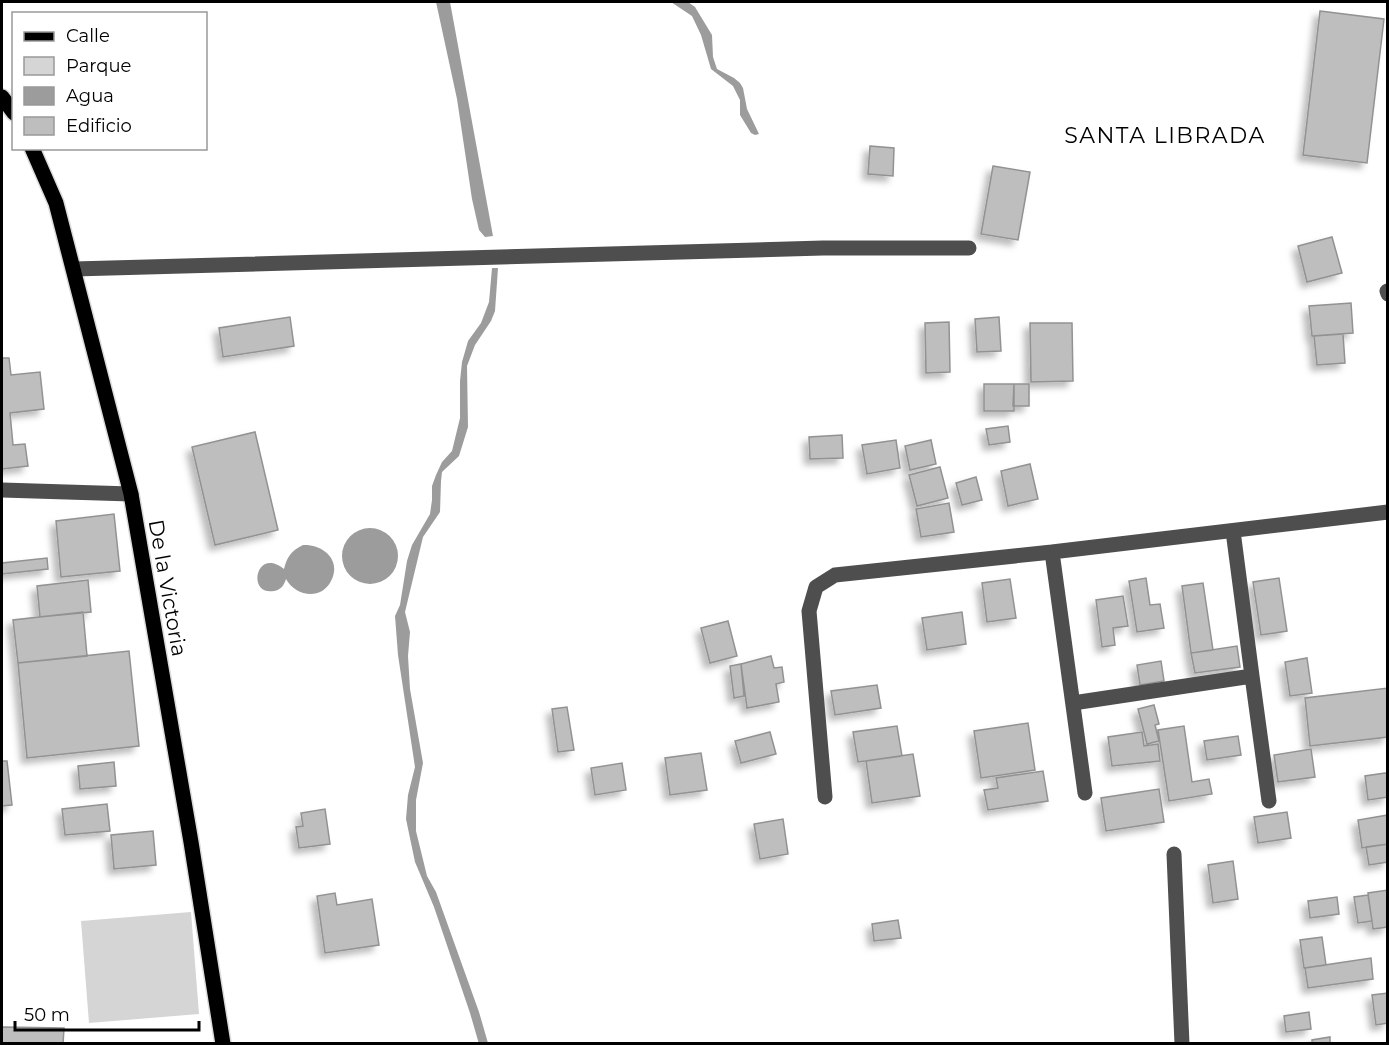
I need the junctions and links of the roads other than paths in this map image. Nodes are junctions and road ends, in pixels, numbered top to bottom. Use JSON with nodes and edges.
{"nodes":[{"id":1,"x":2,"y":97,"type":"edge"},
{"id":2,"x":12,"y":110,"type":"edge"},
{"id":3,"x":33,"y":150,"type":"edge"},
{"id":4,"x":969,"y":248,"type":"dead end"},
{"id":5,"x":74,"y":268,"type":"junction"},
{"id":6,"x":2,"y":490,"type":"edge"},
{"id":7,"x":131,"y":494,"type":"junction"},
{"id":8,"x":1388,"y":512,"type":"edge"},
{"id":9,"x":1233,"y":531,"type":"junction"},
{"id":10,"x":1052,"y":552,"type":"junction"},
{"id":11,"x":1251,"y":676,"type":"junction"},
{"id":12,"x":1073,"y":703,"type":"junction"},
{"id":13,"x":1085,"y":793,"type":"dead end"},
{"id":14,"x":825,"y":797,"type":"dead end"},
{"id":15,"x":1269,"y":801,"type":"dead end"},
{"id":16,"x":1174,"y":854,"type":"dead end"},
{"id":17,"x":223,"y":1044,"type":"edge"},
{"id":18,"x":1182,"y":1044,"type":"edge"}],
"edges":[{"from":1,"to":2,"type":"main road"},
{"from":3,"to":5,"type":"main road","name":"De la Victoria"},
{"from":4,"to":5,"type":"street"},
{"from":5,"to":7,"type":"main road","name":"De la Victoria"},
{"from":6,"to":7,"type":"street"},
{"from":7,"to":17,"type":"main road","name":"De la Victoria"},
{"from":8,"to":9,"type":"street"},
{"from":9,"to":10,"type":"street"},
{"from":9,"to":11,"type":"street"},
{"from":10,"to":12,"type":"street"},
{"from":10,"to":14,"type":"street"},
{"from":11,"to":12,"type":"street"},
{"from":11,"to":15,"type":"street"},
{"from":12,"to":13,"type":"street"},
{"from":16,"to":18,"type":"street"}]}
